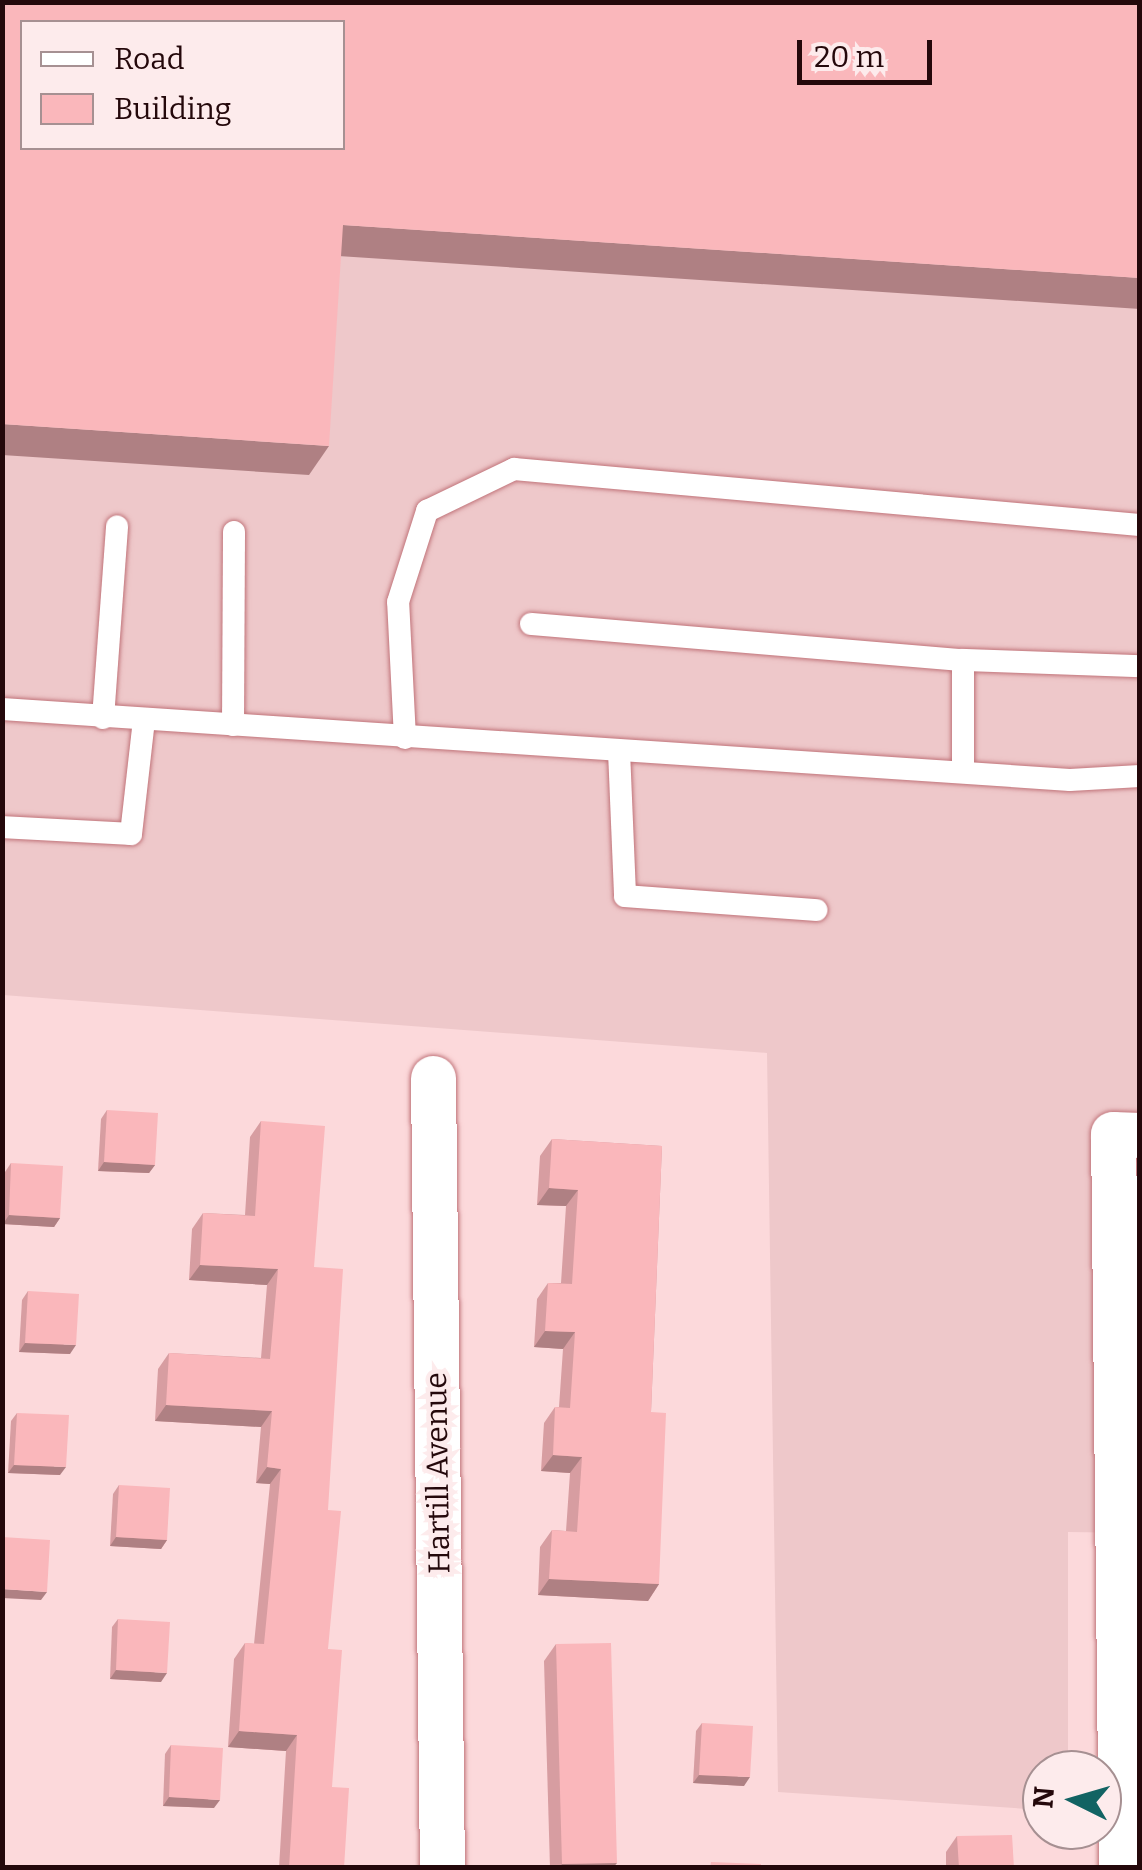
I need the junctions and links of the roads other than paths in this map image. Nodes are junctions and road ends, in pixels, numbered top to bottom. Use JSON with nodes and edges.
{"nodes":[{"id":1,"x":1140,"y":525,"type":"edge"},
{"id":2,"x":117,"y":527,"type":"dead end"},
{"id":3,"x":234,"y":532,"type":"dead end"},
{"id":4,"x":531,"y":624,"type":"dead end"},
{"id":5,"x":963,"y":660,"type":"junction"},
{"id":6,"x":1137,"y":666,"type":"dead end"},
{"id":7,"x":2,"y":709,"type":"edge"},
{"id":8,"x":104,"y":718,"type":"junction"},
{"id":9,"x":144,"y":720,"type":"junction"},
{"id":10,"x":233,"y":724,"type":"junction"},
{"id":11,"x":404,"y":738,"type":"junction"},
{"id":12,"x":619,"y":751,"type":"junction"},
{"id":13,"x":963,"y":772,"type":"junction"},
{"id":14,"x":1140,"y":776,"type":"edge"},
{"id":15,"x":2,"y":827,"type":"edge"},
{"id":16,"x":816,"y":910,"type":"dead end"},
{"id":17,"x":434,"y":1078,"type":"dead end"},
{"id":18,"x":1126,"y":1134,"type":"edge"},
{"id":19,"x":442,"y":1868,"type":"edge"},
{"id":20,"x":1120,"y":1868,"type":"edge"}],
"edges":[{"from":1,"to":11,"type":"lane"},
{"from":2,"to":8,"type":"lane"},
{"from":3,"to":10,"type":"lane"},
{"from":4,"to":5,"type":"lane"},
{"from":5,"to":6,"type":"lane"},
{"from":5,"to":13,"type":"lane"},
{"from":7,"to":8,"type":"lane"},
{"from":8,"to":9,"type":"lane"},
{"from":9,"to":10,"type":"lane"},
{"from":9,"to":15,"type":"lane"},
{"from":10,"to":11,"type":"lane"},
{"from":11,"to":12,"type":"lane"},
{"from":12,"to":13,"type":"lane"},
{"from":12,"to":16,"type":"lane"},
{"from":13,"to":14,"type":"lane"},
{"from":17,"to":19,"type":"street","name":"Hartill Avenue"},
{"from":18,"to":20,"type":"street"}]}
